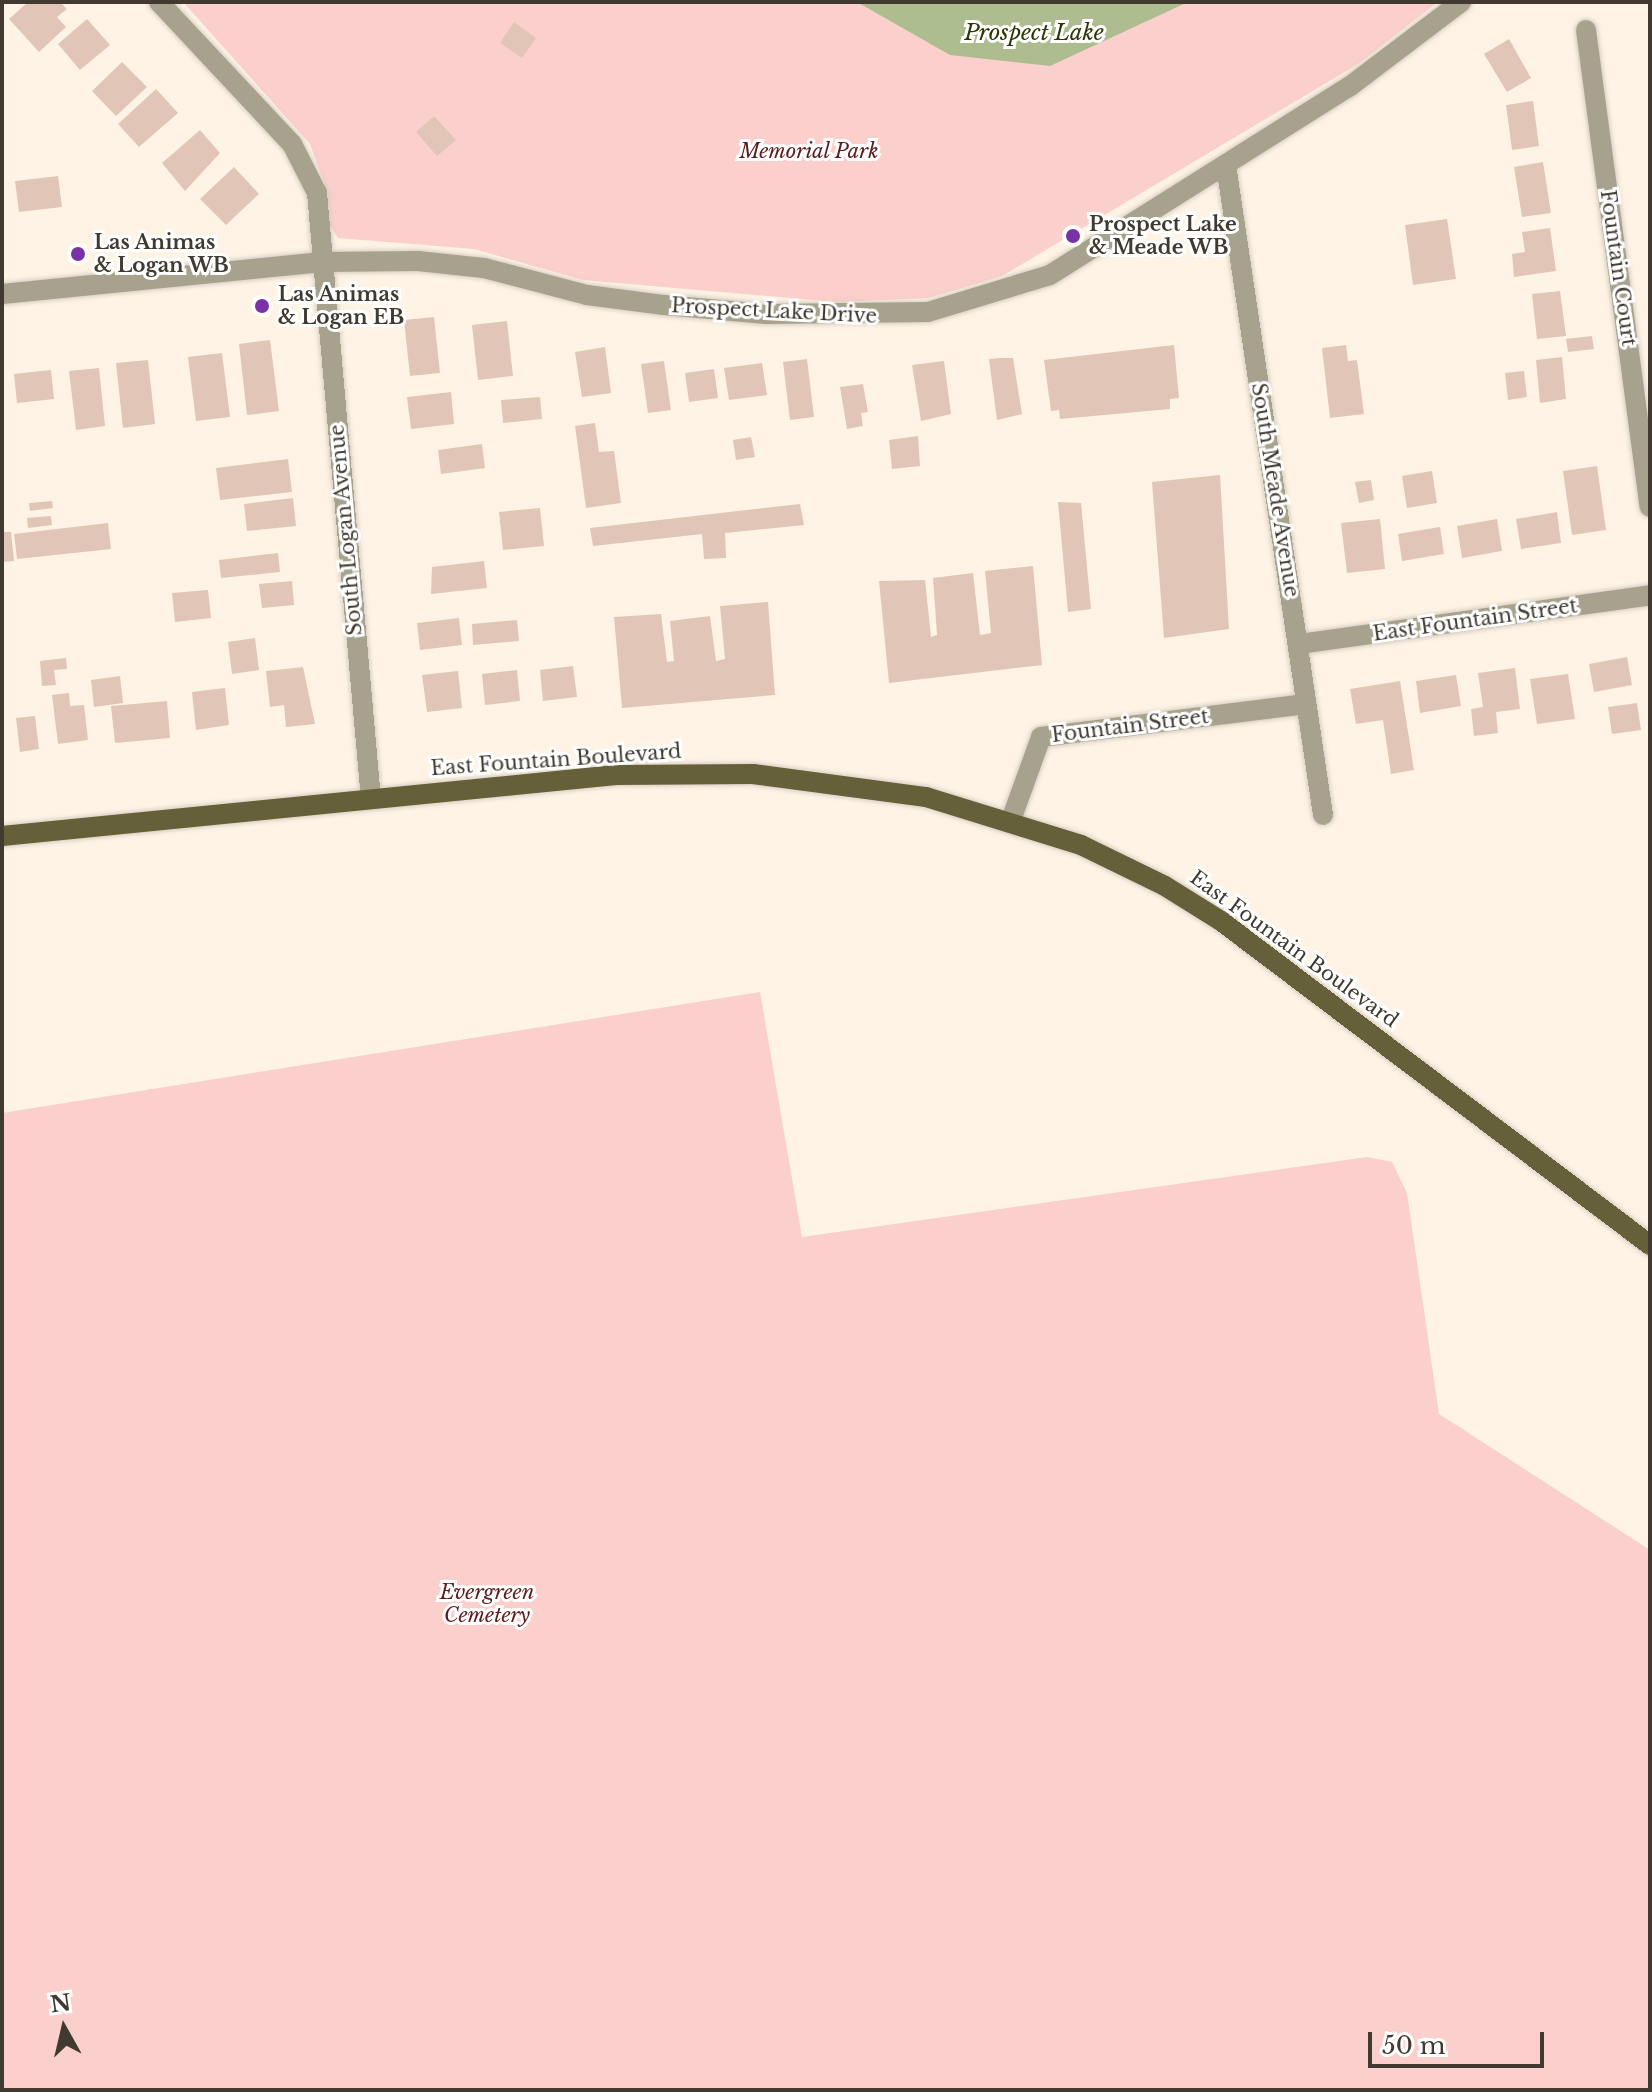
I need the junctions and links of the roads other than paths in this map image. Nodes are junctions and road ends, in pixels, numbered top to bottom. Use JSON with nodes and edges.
{"nodes":[{"id":1,"x":159,"y":2,"type":"edge"},
{"id":2,"x":1461,"y":2,"type":"edge"},
{"id":3,"x":1586,"y":30,"type":"dead end"},
{"id":4,"x":1226,"y":165,"type":"junction"},
{"id":5,"x":322,"y":262,"type":"junction"},
{"id":6,"x":2,"y":294,"type":"edge"},
{"id":7,"x":1650,"y":507,"type":"edge"},
{"id":8,"x":1650,"y":595,"type":"edge"},
{"id":9,"x":1299,"y":644,"type":"junction"},
{"id":10,"x":1306,"y":704,"type":"junction"},
{"id":11,"x":371,"y":799,"type":"junction"},
{"id":12,"x":1323,"y":815,"type":"dead end"},
{"id":13,"x":1011,"y":820,"type":"junction"},
{"id":14,"x":2,"y":836,"type":"edge"},
{"id":15,"x":1650,"y":1245,"type":"edge"}],
"edges":[{"from":1,"to":5,"type":"street"},
{"from":2,"to":4,"type":"street","name":"Prospect Lake Drive"},
{"from":3,"to":7,"type":"street","name":"Fountain Court"},
{"from":4,"to":5,"type":"street","name":"Prospect Lake Drive"},
{"from":4,"to":9,"type":"street","name":"South Meade Avenue"},
{"from":5,"to":6,"type":"street","name":"Prospect Lake Drive"},
{"from":5,"to":11,"type":"street","name":"South Logan Avenue"},
{"from":8,"to":9,"type":"street","name":"East Fountain Street"},
{"from":9,"to":10,"type":"street","name":"South Meade Avenue"},
{"from":10,"to":12,"type":"street","name":"South Meade Avenue"},
{"from":10,"to":13,"type":"street","name":"Fountain Street"},
{"from":11,"to":13,"type":"main road","name":"East Fountain Boulevard"},
{"from":11,"to":14,"type":"main road","name":"East Fountain Boulevard"},
{"from":13,"to":15,"type":"main road","name":"East Fountain Boulevard"}]}
